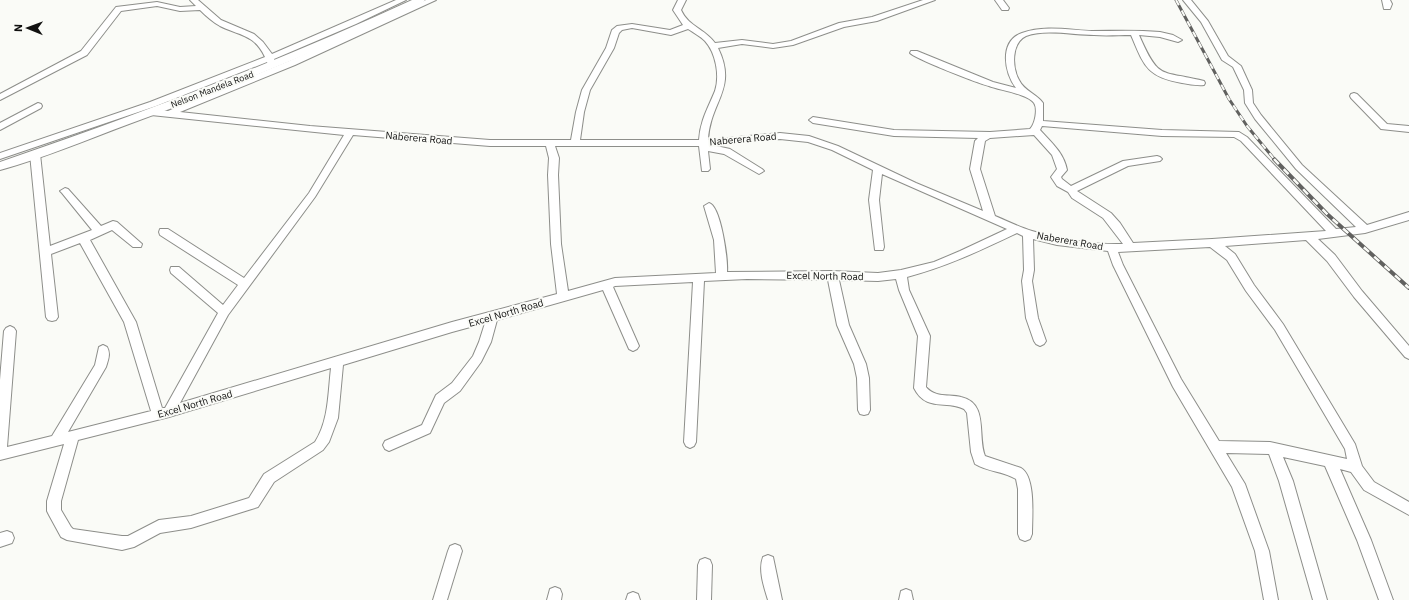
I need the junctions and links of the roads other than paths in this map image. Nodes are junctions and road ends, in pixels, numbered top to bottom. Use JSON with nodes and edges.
{"nodes":[{"id":1,"x":194,"y":0,"type":"edge"},
{"id":2,"x":402,"y":0,"type":"edge"},
{"id":3,"x":420,"y":0,"type":"edge"},
{"id":4,"x":432,"y":0,"type":"edge"},
{"id":5,"x":682,"y":0,"type":"edge"},
{"id":6,"x":931,"y":0,"type":"edge"},
{"id":7,"x":999,"y":0,"type":"edge"},
{"id":8,"x":1187,"y":0,"type":"edge"},
{"id":9,"x":203,"y":8,"type":"junction"},
{"id":10,"x":1005,"y":8,"type":"dead end"},
{"id":11,"x":687,"y":26,"type":"junction"},
{"id":12,"x":1134,"y":33,"type":"junction"},
{"id":13,"x":1178,"y":40,"type":"dead end"},
{"id":14,"x":713,"y":46,"type":"junction"},
{"id":15,"x":914,"y":53,"type":"dead end"},
{"id":16,"x":271,"y":62,"type":"junction"},
{"id":17,"x":1201,"y":83,"type":"dead end"},
{"id":18,"x":1026,"y":94,"type":"junction"},
{"id":19,"x":1354,"y":96,"type":"dead end"},
{"id":20,"x":0,"y":97,"type":"edge"},
{"id":21,"x":38,"y":106,"type":"dead end"},
{"id":22,"x":151,"y":112,"type":"junction"},
{"id":23,"x":168,"y":114,"type":"junction"},
{"id":24,"x":813,"y":120,"type":"dead end"},
{"id":25,"x":0,"y":127,"type":"edge"},
{"id":26,"x":1037,"y":127,"type":"junction"},
{"id":27,"x":1409,"y":129,"type":"edge"},
{"id":28,"x":350,"y":132,"type":"junction"},
{"id":29,"x":990,"y":135,"type":"junction"},
{"id":30,"x":550,"y":144,"type":"junction"},
{"id":31,"x":575,"y":144,"type":"junction"},
{"id":32,"x":703,"y":145,"type":"junction"},
{"id":33,"x":35,"y":154,"type":"junction"},
{"id":34,"x":0,"y":156,"type":"edge"},
{"id":35,"x":1157,"y":159,"type":"dead end"},
{"id":36,"x":0,"y":166,"type":"edge"},
{"id":37,"x":705,"y":169,"type":"dead end"},
{"id":38,"x":878,"y":169,"type":"junction"},
{"id":39,"x":759,"y":171,"type":"dead end"},
{"id":40,"x":1071,"y":190,"type":"junction"},
{"id":41,"x":65,"y":191,"type":"dead end"},
{"id":42,"x":709,"y":206,"type":"dead end"},
{"id":43,"x":1409,"y":216,"type":"edge"},
{"id":44,"x":990,"y":218,"type":"junction"},
{"id":45,"x":1017,"y":229,"type":"junction"},
{"id":46,"x":1364,"y":229,"type":"junction"},
{"id":47,"x":99,"y":231,"type":"junction"},
{"id":48,"x":164,"y":232,"type":"dead end"},
{"id":49,"x":1334,"y":233,"type":"junction"},
{"id":50,"x":1028,"y":234,"type":"junction"},
{"id":51,"x":1308,"y":236,"type":"junction"},
{"id":52,"x":82,"y":239,"type":"junction"},
{"id":53,"x":1212,"y":243,"type":"junction"},
{"id":54,"x":137,"y":244,"type":"dead end"},
{"id":55,"x":879,"y":247,"type":"dead end"},
{"id":56,"x":1112,"y":248,"type":"junction"},
{"id":57,"x":1131,"y":248,"type":"junction"},
{"id":58,"x":46,"y":252,"type":"junction"},
{"id":59,"x":174,"y":270,"type":"dead end"},
{"id":60,"x":901,"y":274,"type":"junction"},
{"id":61,"x":721,"y":276,"type":"junction"},
{"id":62,"x":832,"y":276,"type":"junction"},
{"id":63,"x":699,"y":277,"type":"junction"},
{"id":64,"x":245,"y":284,"type":"junction"},
{"id":65,"x":606,"y":284,"type":"junction"},
{"id":66,"x":563,"y":296,"type":"junction"},
{"id":67,"x":224,"y":312,"type":"junction"},
{"id":68,"x":52,"y":317,"type":"dead end"},
{"id":69,"x":492,"y":318,"type":"junction"},
{"id":70,"x":10,"y":331,"type":"dead end"},
{"id":71,"x":1040,"y":341,"type":"dead end"},
{"id":72,"x":633,"y":346,"type":"dead end"},
{"id":73,"x":103,"y":350,"type":"dead end"},
{"id":74,"x":1409,"y":354,"type":"edge"},
{"id":75,"x":337,"y":362,"type":"junction"},
{"id":76,"x":864,"y":410,"type":"dead end"},
{"id":77,"x":164,"y":414,"type":"junction"},
{"id":78,"x":73,"y":435,"type":"junction"},
{"id":79,"x":56,"y":440,"type":"junction"},
{"id":80,"x":690,"y":442,"type":"dead end"},
{"id":81,"x":389,"y":445,"type":"dead end"},
{"id":82,"x":1216,"y":447,"type":"junction"},
{"id":83,"x":1274,"y":449,"type":"junction"},
{"id":84,"x":0,"y":453,"type":"edge"},
{"id":85,"x":1329,"y":460,"type":"junction"},
{"id":86,"x":1356,"y":468,"type":"junction"},
{"id":87,"x":1409,"y":509,"type":"edge"},
{"id":88,"x":1025,"y":534,"type":"dead end"},
{"id":89,"x":455,"y":551,"type":"dead end"},
{"id":90,"x":768,"y":562,"type":"dead end"},
{"id":91,"x":704,"y":565,"type":"dead end"},
{"id":92,"x":440,"y":600,"type":"edge"},
{"id":93,"x":704,"y":600,"type":"edge"},
{"id":94,"x":775,"y":600,"type":"edge"},
{"id":95,"x":1271,"y":600,"type":"edge"},
{"id":96,"x":1320,"y":600,"type":"edge"},
{"id":97,"x":1386,"y":600,"type":"edge"}],
"edges":[{"from":1,"to":9,"type":"street"},
{"from":2,"to":16,"type":"street"},
{"from":3,"to":16,"type":"main road","name":"Nelson Mandela Road"},
{"from":4,"to":23,"type":"street"},
{"from":5,"to":11,"type":"street"},
{"from":6,"to":14,"type":"street"},
{"from":7,"to":10,"type":"street"},
{"from":8,"to":46,"type":"street"},
{"from":9,"to":16,"type":"street"},
{"from":9,"to":20,"type":"street"},
{"from":11,"to":14,"type":"street"},
{"from":11,"to":31,"type":"street"},
{"from":12,"to":13,"type":"street"},
{"from":12,"to":17,"type":"street"},
{"from":12,"to":18,"type":"street"},
{"from":14,"to":32,"type":"street"},
{"from":15,"to":18,"type":"street"},
{"from":16,"to":22,"type":"main road","name":"Nelson Mandela Road"},
{"from":16,"to":34,"type":"street"},
{"from":18,"to":26,"type":"street"},
{"from":19,"to":27,"type":"street"},
{"from":21,"to":25,"type":"street"},
{"from":22,"to":23,"type":"street","name":"Naberera Road"},
{"from":22,"to":33,"type":"main road","name":"Nelson Mandela Road"},
{"from":23,"to":28,"type":"street","name":"Naberera Road"},
{"from":24,"to":29,"type":"street"},
{"from":26,"to":29,"type":"street"},
{"from":26,"to":40,"type":"street"},
{"from":26,"to":49,"type":"street"},
{"from":28,"to":30,"type":"street","name":"Naberera Road"},
{"from":28,"to":64,"type":"street"},
{"from":29,"to":44,"type":"street"},
{"from":30,"to":31,"type":"street","name":"Naberera Road"},
{"from":30,"to":66,"type":"street"},
{"from":31,"to":32,"type":"street","name":"Naberera Road"},
{"from":32,"to":37,"type":"street"},
{"from":32,"to":38,"type":"street","name":"Naberera Road"},
{"from":32,"to":39,"type":"street"},
{"from":33,"to":36,"type":"main road","name":"Nelson Mandela Road"},
{"from":33,"to":58,"type":"street"},
{"from":35,"to":40,"type":"street"},
{"from":38,"to":44,"type":"street","name":"Naberera Road"},
{"from":38,"to":55,"type":"street"},
{"from":40,"to":57,"type":"street"},
{"from":41,"to":47,"type":"street"},
{"from":42,"to":61,"type":"street"},
{"from":43,"to":46,"type":"street","name":"Naberera Road"},
{"from":44,"to":45,"type":"street","name":"Naberera Road"},
{"from":45,"to":50,"type":"street","name":"Naberera Road"},
{"from":45,"to":60,"type":"street","name":"Excel North Road"},
{"from":46,"to":49,"type":"street","name":"Naberera Road"},
{"from":47,"to":52,"type":"street"},
{"from":47,"to":54,"type":"street"},
{"from":48,"to":64,"type":"street"},
{"from":49,"to":51,"type":"street","name":"Naberera Road"},
{"from":50,"to":56,"type":"street","name":"Naberera Road"},
{"from":50,"to":71,"type":"street"},
{"from":51,"to":53,"type":"street","name":"Naberera Road"},
{"from":51,"to":74,"type":"street"},
{"from":52,"to":58,"type":"street"},
{"from":52,"to":77,"type":"street"},
{"from":53,"to":57,"type":"street","name":"Naberera Road"},
{"from":53,"to":86,"type":"street"},
{"from":56,"to":57,"type":"street","name":"Naberera Road"},
{"from":56,"to":82,"type":"street"},
{"from":58,"to":68,"type":"street"},
{"from":59,"to":67,"type":"street"},
{"from":60,"to":62,"type":"street","name":"Excel North Road"},
{"from":60,"to":88,"type":"street"},
{"from":61,"to":62,"type":"street","name":"Excel North Road"},
{"from":61,"to":63,"type":"street","name":"Excel North Road"},
{"from":62,"to":76,"type":"street"},
{"from":63,"to":65,"type":"street","name":"Excel North Road"},
{"from":63,"to":80,"type":"street"},
{"from":64,"to":67,"type":"street"},
{"from":65,"to":66,"type":"street","name":"Excel North Road"},
{"from":65,"to":72,"type":"street"},
{"from":66,"to":69,"type":"street","name":"Excel North Road"},
{"from":67,"to":77,"type":"street"},
{"from":69,"to":75,"type":"street","name":"Excel North Road"},
{"from":69,"to":81,"type":"street"},
{"from":70,"to":84,"type":"street"},
{"from":73,"to":79,"type":"street"},
{"from":75,"to":77,"type":"street","name":"Excel North Road"},
{"from":75,"to":78,"type":"street"},
{"from":77,"to":78,"type":"street","name":"Excel North Road"},
{"from":78,"to":79,"type":"street","name":"Excel North Road"},
{"from":79,"to":84,"type":"street","name":"Excel North Road"},
{"from":82,"to":83,"type":"street"},
{"from":82,"to":95,"type":"street"},
{"from":83,"to":85,"type":"street"},
{"from":83,"to":96,"type":"street"},
{"from":85,"to":86,"type":"street"},
{"from":85,"to":97,"type":"street"},
{"from":86,"to":87,"type":"street"},
{"from":89,"to":92,"type":"street"},
{"from":90,"to":94,"type":"street"},
{"from":91,"to":93,"type":"street"}]}
